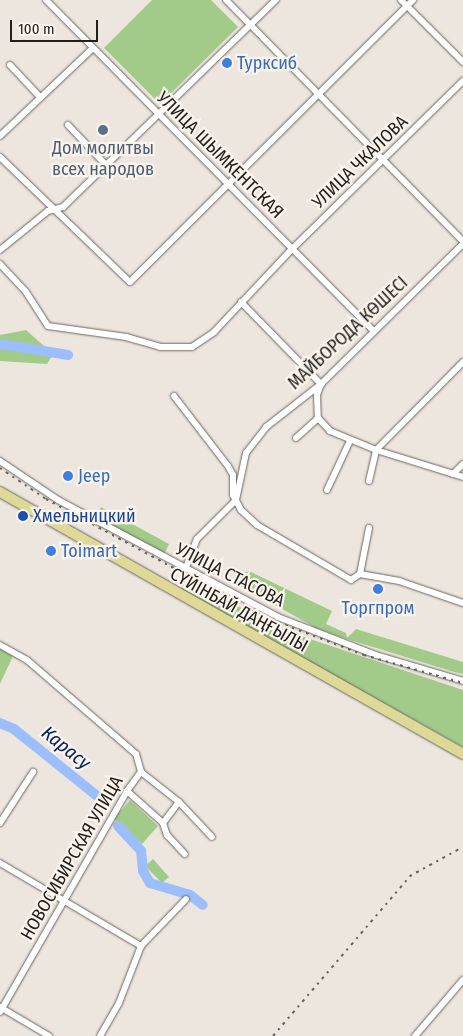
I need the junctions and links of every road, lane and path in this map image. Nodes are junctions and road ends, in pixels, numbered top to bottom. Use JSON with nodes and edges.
{"nodes":[{"id":1,"x":46,"y":0,"type":"edge"},
{"id":2,"x":226,"y":0,"type":"edge"},
{"id":3,"x":276,"y":0,"type":"edge"},
{"id":4,"x":401,"y":0,"type":"edge"},
{"id":5,"x":413,"y":0,"type":"edge"},
{"id":6,"x":407,"y":6,"type":"junction"},
{"id":7,"x":251,"y":25,"type":"junction"},
{"id":8,"x":93,"y":48,"type":"junction"},
{"id":9,"x":463,"y":62,"type":"edge"},
{"id":10,"x":10,"y":66,"type":"dead end"},
{"id":11,"x":463,"y":81,"type":"edge"},
{"id":12,"x":315,"y":94,"type":"junction"},
{"id":13,"x":40,"y":97,"type":"junction"},
{"id":14,"x":159,"y":115,"type":"junction"},
{"id":15,"x":68,"y":126,"type":"dead end"},
{"id":16,"x":0,"y":136,"type":"edge"},
{"id":17,"x":0,"y":158,"type":"edge"},
{"id":18,"x":383,"y":162,"type":"junction"},
{"id":19,"x":106,"y":165,"type":"junction"},
{"id":20,"x":228,"y":184,"type":"junction"},
{"id":21,"x":57,"y":210,"type":"junction"},
{"id":22,"x":463,"y":243,"type":"edge"},
{"id":23,"x":292,"y":249,"type":"junction"},
{"id":24,"x":0,"y":250,"type":"edge"},
{"id":25,"x":0,"y":264,"type":"edge"},
{"id":26,"x":240,"y":302,"type":"junction"},
{"id":27,"x":374,"y":331,"type":"junction"},
{"id":28,"x":463,"y":362,"type":"edge"},
{"id":29,"x":321,"y":384,"type":"junction"},
{"id":30,"x":174,"y":396,"type":"dead end"},
{"id":31,"x":318,"y":418,"type":"junction"},
{"id":32,"x":296,"y":438,"type":"dead end"},
{"id":33,"x":350,"y":441,"type":"junction"},
{"id":34,"x":376,"y":450,"type":"junction"},
{"id":35,"x":0,"y":461,"type":"edge"},
{"id":36,"x":463,"y":464,"type":"edge"},
{"id":37,"x":453,"y":474,"type":"junction"},
{"id":38,"x":463,"y":477,"type":"edge"},
{"id":39,"x":369,"y":481,"type":"dead end"},
{"id":40,"x":327,"y":490,"type":"dead end"},
{"id":41,"x":0,"y":492,"type":"edge"},
{"id":42,"x":236,"y":500,"type":"junction"},
{"id":43,"x":369,"y":528,"type":"dead end"},
{"id":44,"x":185,"y":570,"type":"junction"},
{"id":45,"x":360,"y":574,"type":"junction"},
{"id":46,"x":463,"y":603,"type":"edge"},
{"id":47,"x":0,"y":645,"type":"edge"},
{"id":48,"x":463,"y":681,"type":"edge"},
{"id":49,"x":463,"y":754,"type":"edge"},
{"id":50,"x":33,"y":772,"type":"dead end"},
{"id":51,"x":141,"y":772,"type":"junction"},
{"id":52,"x":127,"y":791,"type":"junction"},
{"id":53,"x":179,"y":802,"type":"junction"},
{"id":54,"x":0,"y":823,"type":"edge"},
{"id":55,"x":163,"y":823,"type":"junction"},
{"id":56,"x":212,"y":837,"type":"dead end"},
{"id":57,"x":185,"y":854,"type":"dead end"},
{"id":58,"x":0,"y":863,"type":"edge"},
{"id":59,"x":186,"y":898,"type":"dead end"},
{"id":60,"x":65,"y":901,"type":"junction"},
{"id":61,"x":141,"y":946,"type":"junction"},
{"id":62,"x":463,"y":980,"type":"edge"},
{"id":63,"x":1,"y":1009,"type":"edge"},
{"id":64,"x":49,"y":1036,"type":"edge"},
{"id":65,"x":100,"y":1036,"type":"edge"},
{"id":66,"x":415,"y":1036,"type":"edge"}],
"edges":[{"from":1,"to":8,"type":"street","name":"УЛИЦА ШЫМКЕНТСКАЯ"},
{"from":2,"to":7,"type":"street"},
{"from":3,"to":7,"type":"street"},
{"from":4,"to":6,"type":"street"},
{"from":5,"to":6,"type":"street"},
{"from":6,"to":9,"type":"street"},
{"from":6,"to":12,"type":"street"},
{"from":7,"to":12,"type":"street"},
{"from":7,"to":14,"type":"street"},
{"from":8,"to":13,"type":"street"},
{"from":8,"to":14,"type":"street","name":"УЛИЦА ШЫМКЕНТСКАЯ"},
{"from":10,"to":13,"type":"street"},
{"from":11,"to":18,"type":"street","name":"УЛИЦА ЧКАЛОВА"},
{"from":12,"to":18,"type":"street"},
{"from":12,"to":20,"type":"street"},
{"from":13,"to":16,"type":"street"},
{"from":14,"to":19,"type":"street"},
{"from":14,"to":20,"type":"street","name":"УЛИЦА ШЫМКЕНТСКАЯ"},
{"from":15,"to":19,"type":"street"},
{"from":17,"to":21,"type":"street"},
{"from":18,"to":22,"type":"street"},
{"from":18,"to":23,"type":"street","name":"УЛИЦА ЧКАЛОВА"},
{"from":19,"to":21,"type":"street"},
{"from":20,"to":21,"type":"street"},
{"from":20,"to":23,"type":"street","name":"УЛИЦА ШЫМКЕНТСКАЯ"},
{"from":21,"to":24,"type":"street"},
{"from":22,"to":27,"type":"street","name":"МАЙБОРОДА КӨШЕСІ"},
{"from":23,"to":26,"type":"street","name":"УЛИЦА ЧКАЛОВА"},
{"from":23,"to":27,"type":"street","name":"УЛИЦА ШЫМКЕНТСКАЯ"},
{"from":25,"to":26,"type":"street","name":"УЛИЦА ЧКАЛОВА"},
{"from":26,"to":29,"type":"street"},
{"from":27,"to":29,"type":"street","name":"МАЙБОРОДА КӨШЕСІ"},
{"from":28,"to":34,"type":"street"},
{"from":29,"to":31,"type":"street"},
{"from":29,"to":42,"type":"street","name":"МАЙБОРОДА КӨШЕСІ"},
{"from":30,"to":42,"type":"street"},
{"from":31,"to":32,"type":"street"},
{"from":31,"to":33,"type":"street"},
{"from":33,"to":34,"type":"street"},
{"from":33,"to":40,"type":"street"},
{"from":34,"to":37,"type":"street"},
{"from":34,"to":39,"type":"street"},
{"from":35,"to":44,"type":"street","name":"УЛИЦА СТАСОВА"},
{"from":36,"to":37,"type":"street"},
{"from":37,"to":38,"type":"street"},
{"from":41,"to":49,"type":"main road","name":"СҮЙІНБАЙ ДАҢҒЫЛЫ"},
{"from":42,"to":44,"type":"street"},
{"from":42,"to":45,"type":"street"},
{"from":43,"to":45,"type":"street"},
{"from":44,"to":48,"type":"street","name":"УЛИЦА СТАСОВА"},
{"from":45,"to":46,"type":"street"},
{"from":47,"to":51,"type":"street"},
{"from":50,"to":54,"type":"street"},
{"from":51,"to":52,"type":"street","name":"НОВОСИБИРСКАЯ УЛИЦА"},
{"from":51,"to":53,"type":"street"},
{"from":52,"to":55,"type":"street"},
{"from":52,"to":60,"type":"street","name":"НОВОСИБИРСКАЯ УЛИЦА"},
{"from":53,"to":55,"type":"street"},
{"from":53,"to":56,"type":"street"},
{"from":55,"to":57,"type":"street"},
{"from":58,"to":60,"type":"street"},
{"from":59,"to":61,"type":"street"},
{"from":60,"to":61,"type":"street"},
{"from":60,"to":63,"type":"street","name":"НОВОСИБИРСКАЯ УЛИЦА"},
{"from":61,"to":65,"type":"street"},
{"from":62,"to":66,"type":"street"},
{"from":63,"to":64,"type":"street"}]}
